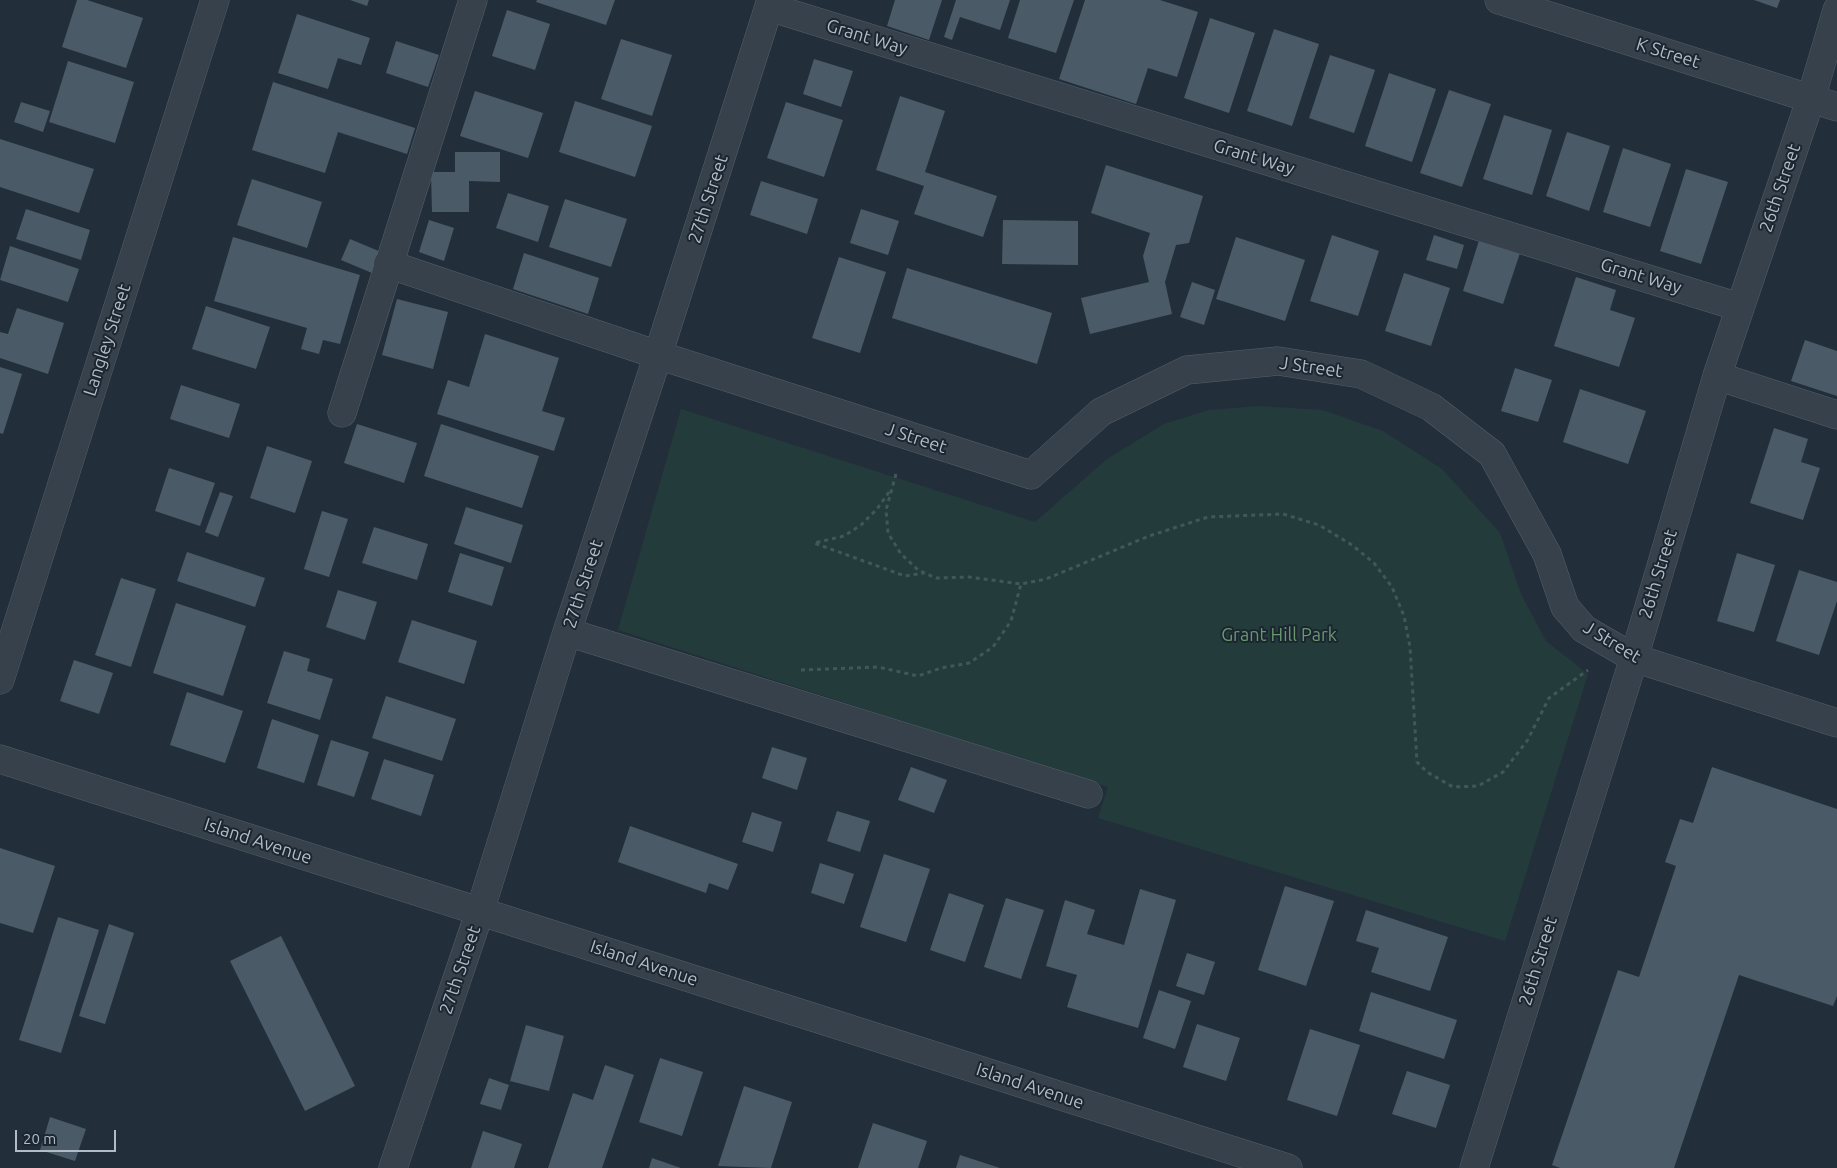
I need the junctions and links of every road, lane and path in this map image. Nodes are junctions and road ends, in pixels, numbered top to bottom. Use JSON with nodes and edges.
{"nodes":[{"id":1,"x":215,"y":0,"type":"edge"},
{"id":2,"x":473,"y":0,"type":"edge"},
{"id":3,"x":1499,"y":0,"type":"edge"},
{"id":4,"x":770,"y":3,"type":"edge"},
{"id":5,"x":1837,"y":10,"type":"edge"},
{"id":6,"x":1811,"y":98,"type":"junction"},
{"id":7,"x":1837,"y":106,"type":"edge"},
{"id":8,"x":388,"y":264,"type":"junction"},
{"id":9,"x":1739,"y":307,"type":"junction"},
{"id":10,"x":658,"y":355,"type":"junction"},
{"id":11,"x":1717,"y":376,"type":"junction"},
{"id":12,"x":342,"y":413,"type":"dead end"},
{"id":13,"x":1837,"y":415,"type":"edge"},
{"id":14,"x":896,"y":474,"type":"dead end"},
{"id":15,"x":891,"y":489,"type":"junction"},
{"id":16,"x":925,"y":573,"type":"junction"},
{"id":17,"x":1021,"y":584,"type":"junction"},
{"id":18,"x":567,"y":632,"type":"junction"},
{"id":19,"x":1634,"y":658,"type":"junction"},
{"id":20,"x":1588,"y":670,"type":"dead end"},
{"id":21,"x":791,"y":671,"type":"dead end"},
{"id":22,"x":0,"y":680,"type":"edge"},
{"id":23,"x":1837,"y":723,"type":"edge"},
{"id":24,"x":0,"y":759,"type":"edge"},
{"id":25,"x":1088,"y":794,"type":"dead end"},
{"id":26,"x":480,"y":911,"type":"junction"},
{"id":27,"x":393,"y":1168,"type":"edge"},
{"id":28,"x":1288,"y":1168,"type":"edge"},
{"id":29,"x":1474,"y":1168,"type":"edge"}],
"edges":[{"from":1,"to":22,"type":"street","name":"Langley Street"},
{"from":2,"to":8,"type":"street"},
{"from":3,"to":6,"type":"street","name":"K Street"},
{"from":4,"to":9,"type":"street","name":"Grant Way"},
{"from":4,"to":10,"type":"street","name":"27th Street"},
{"from":5,"to":6,"type":"street","name":"26th Street"},
{"from":6,"to":7,"type":"street","name":"K Street"},
{"from":6,"to":9,"type":"street","name":"26th Street"},
{"from":8,"to":10,"type":"street"},
{"from":8,"to":12,"type":"street"},
{"from":9,"to":11,"type":"street","name":"26th Street"},
{"from":10,"to":18,"type":"street","name":"27th Street"},
{"from":10,"to":19,"type":"street","name":"J Street"},
{"from":11,"to":13,"type":"street"},
{"from":11,"to":19,"type":"street","name":"26th Street"},
{"from":14,"to":15,"type":"path"},
{"from":15,"to":16,"type":"path"},
{"from":15,"to":16,"type":"path"},
{"from":16,"to":17,"type":"path"},
{"from":17,"to":20,"type":"path"},
{"from":17,"to":21,"type":"path"},
{"from":18,"to":25,"type":"street"},
{"from":18,"to":26,"type":"street","name":"27th Street"},
{"from":19,"to":23,"type":"street","name":"J Street"},
{"from":19,"to":29,"type":"street","name":"26th Street"},
{"from":24,"to":26,"type":"street","name":"Island Avenue"},
{"from":26,"to":27,"type":"street","name":"27th Street"},
{"from":26,"to":28,"type":"street","name":"Island Avenue"}]}
